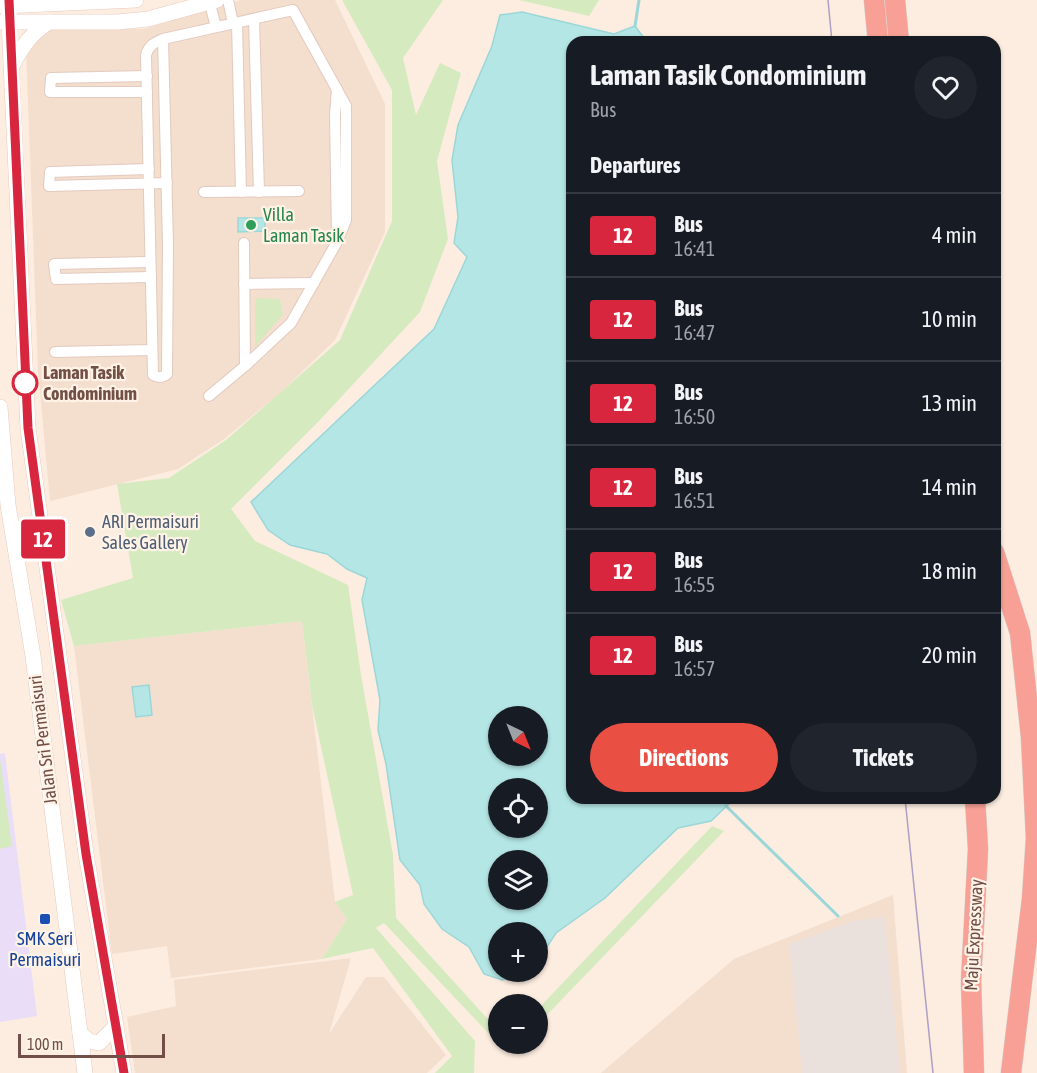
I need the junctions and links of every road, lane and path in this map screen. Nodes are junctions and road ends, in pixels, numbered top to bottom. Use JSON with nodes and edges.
{"nodes":[{"id":1,"x":136,"y":0,"type":"edge"},
{"id":2,"x":874,"y":0,"type":"edge"},
{"id":3,"x":895,"y":0,"type":"edge"},
{"id":4,"x":40,"y":3,"type":"edge"},
{"id":5,"x":6,"y":4,"type":"edge"},
{"id":6,"x":212,"y":4,"type":"edge"},
{"id":7,"x":229,"y":5,"type":"edge"},
{"id":8,"x":254,"y":19,"type":"junction"},
{"id":9,"x":5,"y":22,"type":"edge"},
{"id":10,"x":49,"y":22,"type":"junction"},
{"id":11,"x":235,"y":23,"type":"junction"},
{"id":12,"x":216,"y":27,"type":"junction"},
{"id":13,"x":877,"y":36,"type":"edge"},
{"id":14,"x":898,"y":36,"type":"edge"},
{"id":15,"x":163,"y":39,"type":"junction"},
{"id":16,"x":12,"y":66,"type":"junction"},
{"id":17,"x":147,"y":76,"type":"junction"},
{"id":18,"x":147,"y":92,"type":"junction"},
{"id":19,"x":149,"y":169,"type":"junction"},
{"id":20,"x":166,"y":183,"type":"junction"},
{"id":21,"x":149,"y":184,"type":"junction"},
{"id":22,"x":299,"y":191,"type":"dead end"},
{"id":23,"x":204,"y":192,"type":"dead end"},
{"id":24,"x":241,"y":192,"type":"junction"},
{"id":25,"x":259,"y":192,"type":"junction"},
{"id":26,"x":244,"y":243,"type":"dead end"},
{"id":27,"x":150,"y":262,"type":"junction"},
{"id":28,"x":151,"y":277,"type":"junction"},
{"id":29,"x":314,"y":283,"type":"junction"},
{"id":30,"x":244,"y":284,"type":"junction"},
{"id":31,"x":152,"y":350,"type":"junction"},
{"id":32,"x":55,"y":352,"type":"dead end"},
{"id":33,"x":245,"y":366,"type":"junction"},
{"id":34,"x":209,"y":396,"type":"dead end"},
{"id":35,"x":0,"y":407,"type":"edge"},
{"id":36,"x":1001,"y":574,"type":"edge"},
{"id":37,"x":57,"y":643,"type":"junction"},
{"id":38,"x":33,"y":656,"type":"junction"},
{"id":39,"x":975,"y":804,"type":"edge"},
{"id":40,"x":115,"y":1027,"type":"junction"},
{"id":41,"x":80,"y":1033,"type":"junction"},
{"id":42,"x":85,"y":1073,"type":"edge"},
{"id":43,"x":124,"y":1073,"type":"edge"},
{"id":44,"x":974,"y":1073,"type":"edge"},
{"id":45,"x":1011,"y":1073,"type":"edge"}],
"edges":[{"from":1,"to":4,"type":"street"},
{"from":2,"to":13,"type":"highway"},
{"from":3,"to":14,"type":"highway"},
{"from":4,"to":5,"type":"street"},
{"from":5,"to":9,"type":"street","name":"Jalan Sri Permaisuri"},
{"from":6,"to":10,"type":"street"},
{"from":6,"to":12,"type":"street"},
{"from":7,"to":11,"type":"street"},
{"from":8,"to":11,"type":"street"},
{"from":8,"to":25,"type":"street"},
{"from":8,"to":29,"type":"street"},
{"from":9,"to":10,"type":"street"},
{"from":9,"to":16,"type":"street","name":"Jalan Sri Permaisuri"},
{"from":10,"to":16,"type":"street"},
{"from":11,"to":12,"type":"street"},
{"from":11,"to":24,"type":"street"},
{"from":12,"to":15,"type":"street"},
{"from":15,"to":17,"type":"street"},
{"from":15,"to":20,"type":"street"},
{"from":16,"to":37,"type":"street","name":"Jalan Sri Permaisuri"},
{"from":17,"to":18,"type":"street"},
{"from":17,"to":18,"type":"street"},
{"from":18,"to":19,"type":"street"},
{"from":19,"to":21,"type":"street"},
{"from":19,"to":21,"type":"street"},
{"from":20,"to":21,"type":"street"},
{"from":20,"to":31,"type":"street"},
{"from":21,"to":27,"type":"street"},
{"from":22,"to":25,"type":"street"},
{"from":23,"to":24,"type":"street"},
{"from":24,"to":25,"type":"street"},
{"from":26,"to":30,"type":"street"},
{"from":27,"to":28,"type":"street"},
{"from":27,"to":28,"type":"street"},
{"from":28,"to":31,"type":"street"},
{"from":29,"to":30,"type":"street"},
{"from":29,"to":33,"type":"street"},
{"from":30,"to":33,"type":"street"},
{"from":31,"to":32,"type":"street"},
{"from":33,"to":34,"type":"street"},
{"from":35,"to":38,"type":"street","name":"Jalan Sri Permaisuri"},
{"from":36,"to":45,"type":"highway"},
{"from":37,"to":38,"type":"street"},
{"from":37,"to":40,"type":"street","name":"Jalan Sri Permaisuri"},
{"from":38,"to":41,"type":"street","name":"Jalan Sri Permaisuri"},
{"from":39,"to":44,"type":"highway","name":"Maju Expressway"},
{"from":40,"to":41,"type":"street"},
{"from":40,"to":43,"type":"street","name":"Jalan Sri Permaisuri"},
{"from":41,"to":42,"type":"street","name":"Jalan Sri Permaisuri"}]}
